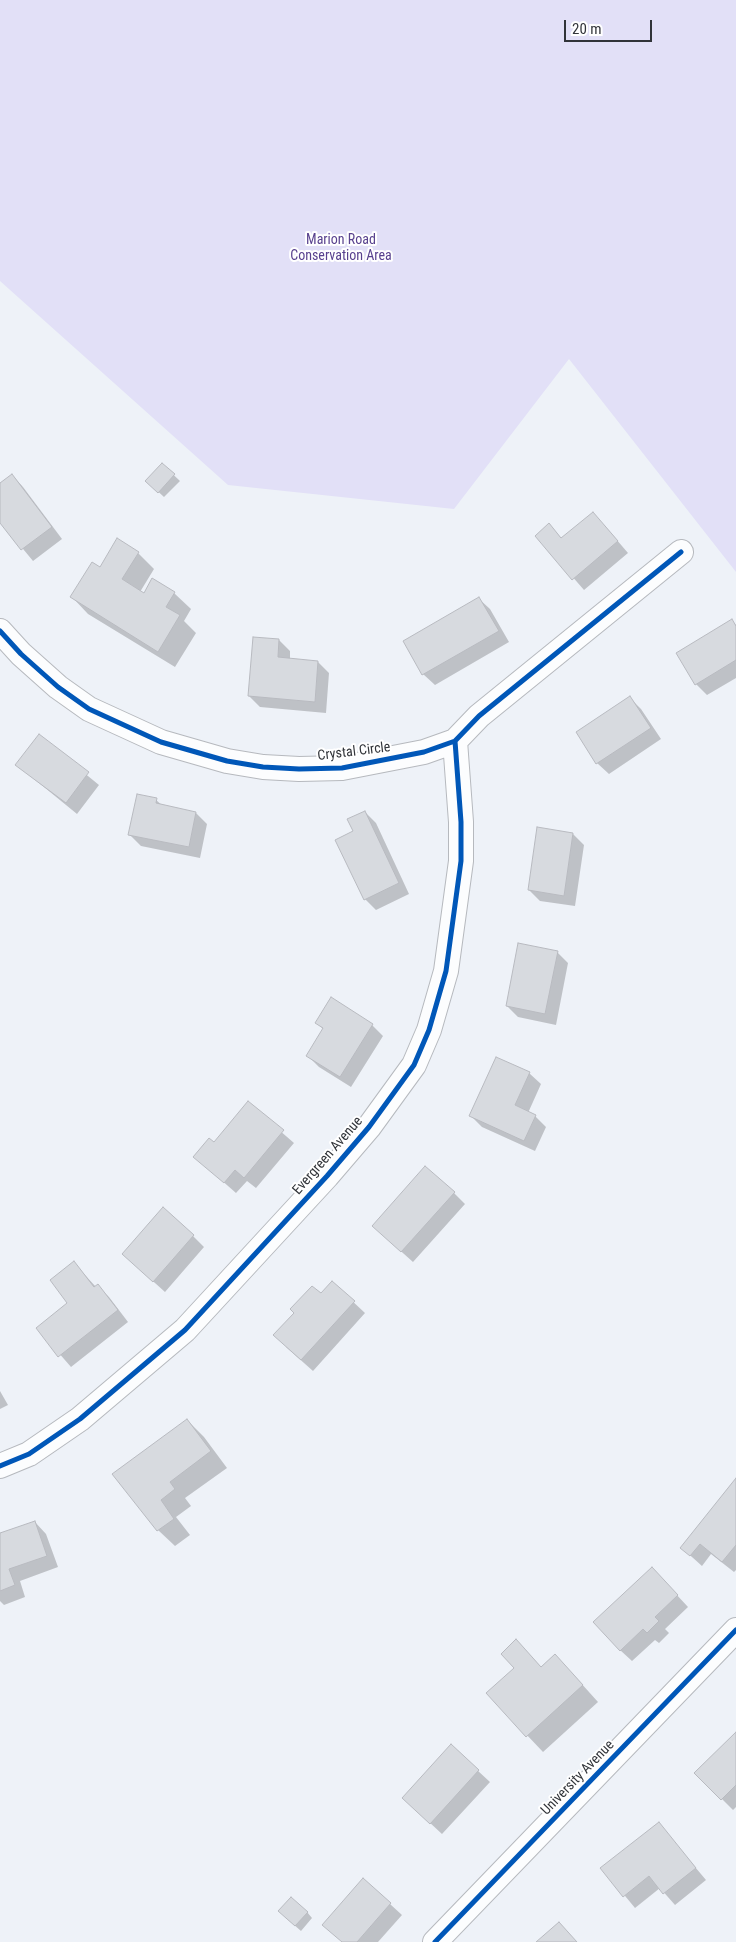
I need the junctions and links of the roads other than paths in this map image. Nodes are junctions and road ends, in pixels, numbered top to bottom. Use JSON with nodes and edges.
{"nodes":[{"id":1,"x":680,"y":552,"type":"dead end"},
{"id":2,"x":0,"y":631,"type":"edge"},
{"id":3,"x":455,"y":741,"type":"junction"},
{"id":4,"x":0,"y":1466,"type":"edge"},
{"id":5,"x":736,"y":1630,"type":"edge"},
{"id":6,"x":435,"y":1942,"type":"edge"}],
"edges":[{"from":1,"to":3,"type":"street","name":"Crystal Circle"},
{"from":2,"to":3,"type":"street","name":"Crystal Circle"},
{"from":3,"to":4,"type":"street","name":"Evergreen Avenue"},
{"from":5,"to":6,"type":"street","name":"University Avenue"}]}
